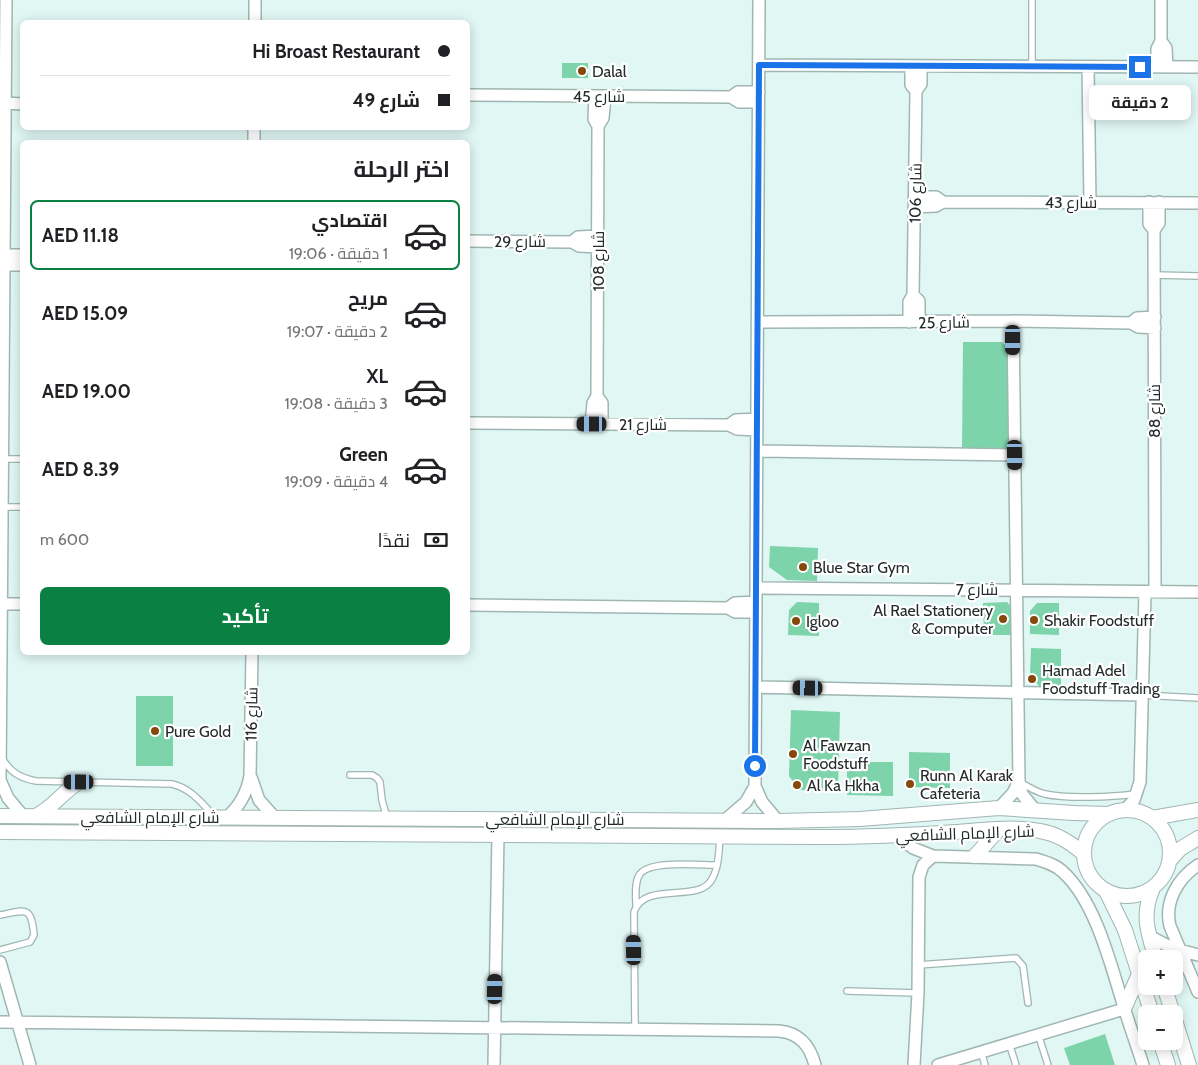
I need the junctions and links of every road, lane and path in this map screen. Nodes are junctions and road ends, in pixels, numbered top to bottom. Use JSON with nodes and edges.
{"nodes":[{"id":1,"x":6,"y":0,"type":"edge"},
{"id":2,"x":255,"y":0,"type":"edge"},
{"id":3,"x":759,"y":0,"type":"edge"},
{"id":4,"x":1032,"y":0,"type":"edge"},
{"id":5,"x":1161,"y":0,"type":"edge"},
{"id":6,"x":255,"y":20,"type":"edge"},
{"id":7,"x":3,"y":46,"type":"edge"},
{"id":8,"x":759,"y":65,"type":"junction"},
{"id":9,"x":916,"y":67,"type":"junction"},
{"id":10,"x":1032,"y":67,"type":"junction"},
{"id":11,"x":1088,"y":67,"type":"junction"},
{"id":12,"x":1162,"y":67,"type":"junction"},
{"id":13,"x":1198,"y":67,"type":"edge"},
{"id":14,"x":3,"y":93,"type":"edge"},
{"id":15,"x":470,"y":95,"type":"edge"},
{"id":16,"x":600,"y":96,"type":"junction"},
{"id":17,"x":758,"y":97,"type":"junction"},
{"id":18,"x":20,"y":103,"type":"edge"},
{"id":19,"x":915,"y":202,"type":"junction"},
{"id":20,"x":1090,"y":202,"type":"junction"},
{"id":21,"x":1154,"y":202,"type":"junction"},
{"id":22,"x":1198,"y":203,"type":"edge"},
{"id":23,"x":2,"y":237,"type":"edge"},
{"id":24,"x":470,"y":241,"type":"edge"},
{"id":25,"x":598,"y":242,"type":"junction"},
{"id":26,"x":20,"y":256,"type":"edge"},
{"id":27,"x":4,"y":260,"type":"junction"},
{"id":28,"x":20,"y":264,"type":"edge"},
{"id":29,"x":1154,"y":275,"type":"junction"},
{"id":30,"x":1198,"y":276,"type":"edge"},
{"id":31,"x":1013,"y":321,"type":"junction"},
{"id":32,"x":757,"y":322,"type":"junction"},
{"id":33,"x":914,"y":322,"type":"junction"},
{"id":34,"x":1154,"y":323,"type":"junction"},
{"id":35,"x":2,"y":419,"type":"edge"},
{"id":36,"x":470,"y":423,"type":"edge"},
{"id":37,"x":597,"y":424,"type":"junction"},
{"id":38,"x":757,"y":424,"type":"junction"},
{"id":39,"x":757,"y":451,"type":"junction"},
{"id":40,"x":1015,"y":455,"type":"junction"},
{"id":41,"x":3,"y":459,"type":"junction"},
{"id":42,"x":20,"y":459,"type":"edge"},
{"id":43,"x":2,"y":507,"type":"junction"},
{"id":44,"x":20,"y":507,"type":"edge"},
{"id":45,"x":756,"y":588,"type":"junction"},
{"id":46,"x":1016,"y":589,"type":"junction"},
{"id":47,"x":1150,"y":591,"type":"junction"},
{"id":48,"x":1198,"y":592,"type":"edge"},
{"id":49,"x":1,"y":601,"type":"edge"},
{"id":50,"x":20,"y":604,"type":"edge"},
{"id":51,"x":470,"y":605,"type":"edge"},
{"id":52,"x":756,"y":607,"type":"junction"},
{"id":53,"x":252,"y":655,"type":"edge"},
{"id":54,"x":756,"y":687,"type":"junction"},
{"id":55,"x":1018,"y":693,"type":"junction"},
{"id":56,"x":1142,"y":695,"type":"junction"},
{"id":57,"x":1198,"y":698,"type":"edge"},
{"id":58,"x":0,"y":755,"type":"edge"},
{"id":59,"x":350,"y":775,"type":"dead end"},
{"id":60,"x":250,"y":776,"type":"junction"},
{"id":61,"x":0,"y":780,"type":"edge"},
{"id":62,"x":1019,"y":780,"type":"junction"},
{"id":63,"x":79,"y":782,"type":"junction"},
{"id":64,"x":755,"y":786,"type":"junction"},
{"id":65,"x":1137,"y":793,"type":"junction"},
{"id":66,"x":999,"y":808,"type":"junction"},
{"id":67,"x":1034,"y":810,"type":"junction"},
{"id":68,"x":1125,"y":810,"type":"junction"},
{"id":69,"x":1198,"y":810,"type":"edge"},
{"id":70,"x":1110,"y":814,"type":"junction"},
{"id":71,"x":0,"y":816,"type":"edge"},
{"id":72,"x":30,"y":816,"type":"junction"},
{"id":73,"x":221,"y":817,"type":"junction"},
{"id":74,"x":275,"y":818,"type":"junction"},
{"id":75,"x":387,"y":818,"type":"junction"},
{"id":76,"x":1152,"y":818,"type":"junction"},
{"id":77,"x":725,"y":820,"type":"junction"},
{"id":78,"x":778,"y":821,"type":"junction"},
{"id":79,"x":998,"y":829,"type":"junction"},
{"id":80,"x":6,"y":832,"type":"edge"},
{"id":81,"x":498,"y":835,"type":"junction"},
{"id":82,"x":720,"y":836,"type":"junction"},
{"id":83,"x":896,"y":836,"type":"junction"},
{"id":84,"x":1198,"y":838,"type":"edge"},
{"id":85,"x":0,"y":840,"type":"edge"},
{"id":86,"x":1084,"y":854,"type":"junction"},
{"id":87,"x":933,"y":856,"type":"junction"},
{"id":88,"x":975,"y":856,"type":"junction"},
{"id":89,"x":1170,"y":860,"type":"junction"},
{"id":90,"x":716,"y":865,"type":"junction"},
{"id":91,"x":1198,"y":865,"type":"edge"},
{"id":92,"x":1153,"y":888,"type":"junction"},
{"id":93,"x":1106,"y":891,"type":"junction"},
{"id":94,"x":636,"y":905,"type":"junction"},
{"id":95,"x":0,"y":915,"type":"edge"},
{"id":96,"x":1149,"y":936,"type":"junction"},
{"id":97,"x":0,"y":950,"type":"edge"},
{"id":98,"x":1153,"y":950,"type":"edge"},
{"id":99,"x":1177,"y":950,"type":"edge"},
{"id":100,"x":1180,"y":950,"type":"edge"},
{"id":101,"x":1183,"y":952,"type":"edge"},
{"id":102,"x":1198,"y":954,"type":"edge"},
{"id":103,"x":1183,"y":957,"type":"edge"},
{"id":104,"x":0,"y":962,"type":"edge"},
{"id":105,"x":918,"y":965,"type":"junction"},
{"id":106,"x":1138,"y":971,"type":"edge"},
{"id":107,"x":1138,"y":976,"type":"edge"},
{"id":108,"x":1197,"y":986,"type":"edge"},
{"id":109,"x":847,"y":991,"type":"dead end"},
{"id":110,"x":918,"y":993,"type":"junction"},
{"id":111,"x":1028,"y":1003,"type":"dead end"},
{"id":112,"x":1124,"y":1009,"type":"junction"},
{"id":113,"x":0,"y":1022,"type":"edge"},
{"id":114,"x":18,"y":1022,"type":"junction"},
{"id":115,"x":494,"y":1028,"type":"junction"},
{"id":116,"x":635,"y":1029,"type":"junction"},
{"id":117,"x":1038,"y":1034,"type":"junction"},
{"id":118,"x":1009,"y":1043,"type":"junction"},
{"id":119,"x":1183,"y":1048,"type":"edge"},
{"id":120,"x":1163,"y":1050,"type":"edge"},
{"id":121,"x":981,"y":1051,"type":"junction"},
{"id":122,"x":30,"y":1065,"type":"edge"},
{"id":123,"x":494,"y":1065,"type":"edge"},
{"id":124,"x":815,"y":1065,"type":"edge"},
{"id":125,"x":914,"y":1065,"type":"edge"},
{"id":126,"x":941,"y":1065,"type":"edge"},
{"id":127,"x":985,"y":1065,"type":"edge"},
{"id":128,"x":1016,"y":1065,"type":"edge"},
{"id":129,"x":1048,"y":1065,"type":"edge"},
{"id":130,"x":1143,"y":1065,"type":"edge"},
{"id":131,"x":1168,"y":1065,"type":"edge"},
{"id":132,"x":1188,"y":1065,"type":"edge"}],
"edges":[{"from":1,"to":7,"type":"street"},
{"from":2,"to":6,"type":"street"},
{"from":3,"to":8,"type":"street"},
{"from":4,"to":10,"type":"lane"},
{"from":5,"to":12,"type":"street"},
{"from":7,"to":14,"type":"street"},
{"from":8,"to":9,"type":"street"},
{"from":8,"to":17,"type":"street"},
{"from":9,"to":10,"type":"street"},
{"from":9,"to":19,"type":"street","name":"شارع 106"},
{"from":10,"to":11,"type":"street"},
{"from":11,"to":12,"type":"street"},
{"from":11,"to":20,"type":"street"},
{"from":12,"to":13,"type":"street"},
{"from":14,"to":18,"type":"street"},
{"from":14,"to":23,"type":"street"},
{"from":15,"to":16,"type":"street","name":"شارع 45"},
{"from":16,"to":17,"type":"street","name":"شارع 45"},
{"from":16,"to":25,"type":"street","name":"شارع 108"},
{"from":17,"to":32,"type":"street"},
{"from":19,"to":20,"type":"street","name":"شارع 43"},
{"from":19,"to":33,"type":"street","name":"شارع 106"},
{"from":20,"to":21,"type":"street","name":"شارع 43"},
{"from":21,"to":22,"type":"street","name":"شارع 43"},
{"from":21,"to":29,"type":"street","name":"شارع 88"},
{"from":23,"to":27,"type":"street"},
{"from":24,"to":25,"type":"street","name":"شارع 29"},
{"from":25,"to":37,"type":"street","name":"شارع 108"},
{"from":26,"to":27,"type":"street"},
{"from":27,"to":28,"type":"street"},
{"from":27,"to":35,"type":"street"},
{"from":29,"to":30,"type":"lane"},
{"from":29,"to":34,"type":"street","name":"شارع 88"},
{"from":31,"to":33,"type":"street","name":"شارع 25"},
{"from":31,"to":34,"type":"street","name":"شارع 25"},
{"from":31,"to":40,"type":"street"},
{"from":32,"to":33,"type":"street","name":"شارع 25"},
{"from":32,"to":38,"type":"street"},
{"from":34,"to":47,"type":"street","name":"شارع 88"},
{"from":35,"to":41,"type":"street"},
{"from":36,"to":37,"type":"street","name":"شارع 21"},
{"from":37,"to":38,"type":"street","name":"شارع 21"},
{"from":38,"to":39,"type":"street"},
{"from":39,"to":40,"type":"street"},
{"from":39,"to":45,"type":"street"},
{"from":40,"to":46,"type":"street"},
{"from":41,"to":42,"type":"lane"},
{"from":41,"to":43,"type":"street"},
{"from":43,"to":44,"type":"lane"},
{"from":43,"to":49,"type":"street"},
{"from":45,"to":46,"type":"street","name":"شارع 7"},
{"from":45,"to":52,"type":"street"},
{"from":46,"to":47,"type":"street","name":"شارع 7"},
{"from":46,"to":55,"type":"street"},
{"from":47,"to":48,"type":"street","name":"شارع 7"},
{"from":47,"to":56,"type":"street","name":"شارع 88"},
{"from":49,"to":50,"type":"street"},
{"from":49,"to":58,"type":"street"},
{"from":51,"to":52,"type":"street"},
{"from":52,"to":54,"type":"street"},
{"from":53,"to":60,"type":"street","name":"شارع 116"},
{"from":54,"to":55,"type":"street"},
{"from":54,"to":64,"type":"street"},
{"from":55,"to":56,"type":"street"},
{"from":55,"to":62,"type":"street"},
{"from":56,"to":57,"type":"lane"},
{"from":56,"to":65,"type":"street","name":"شارع 88"},
{"from":58,"to":61,"type":"street"},
{"from":58,"to":63,"type":"lane"},
{"from":59,"to":75,"type":"lane"},
{"from":60,"to":73,"type":"street","name":"شارع 116"},
{"from":60,"to":74,"type":"street","name":"شارع 116"},
{"from":61,"to":72,"type":"street"},
{"from":62,"to":65,"type":"lane"},
{"from":62,"to":66,"type":"street"},
{"from":62,"to":67,"type":"street"},
{"from":63,"to":72,"type":"street"},
{"from":63,"to":73,"type":"lane"},
{"from":64,"to":77,"type":"street"},
{"from":64,"to":78,"type":"street"},
{"from":65,"to":68,"type":"street"},
{"from":66,"to":67,"type":"street","name":"شارع الإمام الشافعي"},
{"from":66,"to":78,"type":"street","name":"شارع الإمام الشافعي"},
{"from":67,"to":70,"type":"street","name":"شارع الإمام الشافعي"},
{"from":68,"to":70,"type":"street"},
{"from":68,"to":76,"type":"street"},
{"from":69,"to":76,"type":"street"},
{"from":70,"to":86,"type":"street"},
{"from":71,"to":72,"type":"street","name":"شارع الإمام الشافعي"},
{"from":72,"to":73,"type":"street","name":"شارع الإمام الشافعي"},
{"from":73,"to":74,"type":"street","name":"شارع الإمام الشافعي"},
{"from":74,"to":75,"type":"street","name":"شارع الإمام الشافعي"},
{"from":75,"to":77,"type":"street","name":"شارع الإمام الشافعي"},
{"from":76,"to":89,"type":"street"},
{"from":77,"to":78,"type":"street","name":"شارع الإمام الشافعي"},
{"from":79,"to":83,"type":"street","name":"شارع الإمام الشافعي"},
{"from":79,"to":86,"type":"street","name":"شارع الإمام الشافعي"},
{"from":79,"to":88,"type":"street"},
{"from":80,"to":81,"type":"street","name":"شارع الإمام الشافعي"},
{"from":80,"to":85,"type":"street"},
{"from":81,"to":82,"type":"street","name":"شارع الإمام الشافعي"},
{"from":81,"to":115,"type":"street"},
{"from":82,"to":83,"type":"street","name":"شارع الإمام الشافعي"},
{"from":82,"to":90,"type":"lane"},
{"from":83,"to":87,"type":"street"},
{"from":84,"to":89,"type":"street"},
{"from":86,"to":93,"type":"street"},
{"from":87,"to":88,"type":"street"},
{"from":87,"to":105,"type":"street"},
{"from":88,"to":112,"type":"street"},
{"from":89,"to":92,"type":"street"},
{"from":90,"to":94,"type":"lane"},
{"from":90,"to":94,"type":"lane"},
{"from":91,"to":100,"type":"street"},
{"from":92,"to":93,"type":"street"},
{"from":92,"to":96,"type":"street"},
{"from":93,"to":106,"type":"street"},
{"from":94,"to":116,"type":"lane"},
{"from":95,"to":97,"type":"lane"},
{"from":96,"to":98,"type":"street"},
{"from":96,"to":99,"type":"street"},
{"from":101,"to":102,"type":"street"},
{"from":103,"to":108,"type":"street"},
{"from":104,"to":114,"type":"street"},
{"from":105,"to":110,"type":"street"},
{"from":105,"to":111,"type":"lane"},
{"from":107,"to":112,"type":"street"},
{"from":109,"to":110,"type":"lane"},
{"from":110,"to":125,"type":"street"},
{"from":112,"to":117,"type":"street"},
{"from":112,"to":130,"type":"street"},
{"from":113,"to":114,"type":"street"},
{"from":114,"to":115,"type":"street"},
{"from":114,"to":122,"type":"street"},
{"from":115,"to":116,"type":"street"},
{"from":115,"to":123,"type":"street"},
{"from":116,"to":124,"type":"street"},
{"from":117,"to":118,"type":"street"},
{"from":117,"to":129,"type":"lane"},
{"from":118,"to":121,"type":"street"},
{"from":118,"to":128,"type":"lane"},
{"from":119,"to":132,"type":"street"},
{"from":120,"to":131,"type":"street"},
{"from":121,"to":126,"type":"street"},
{"from":121,"to":127,"type":"lane"}]}
